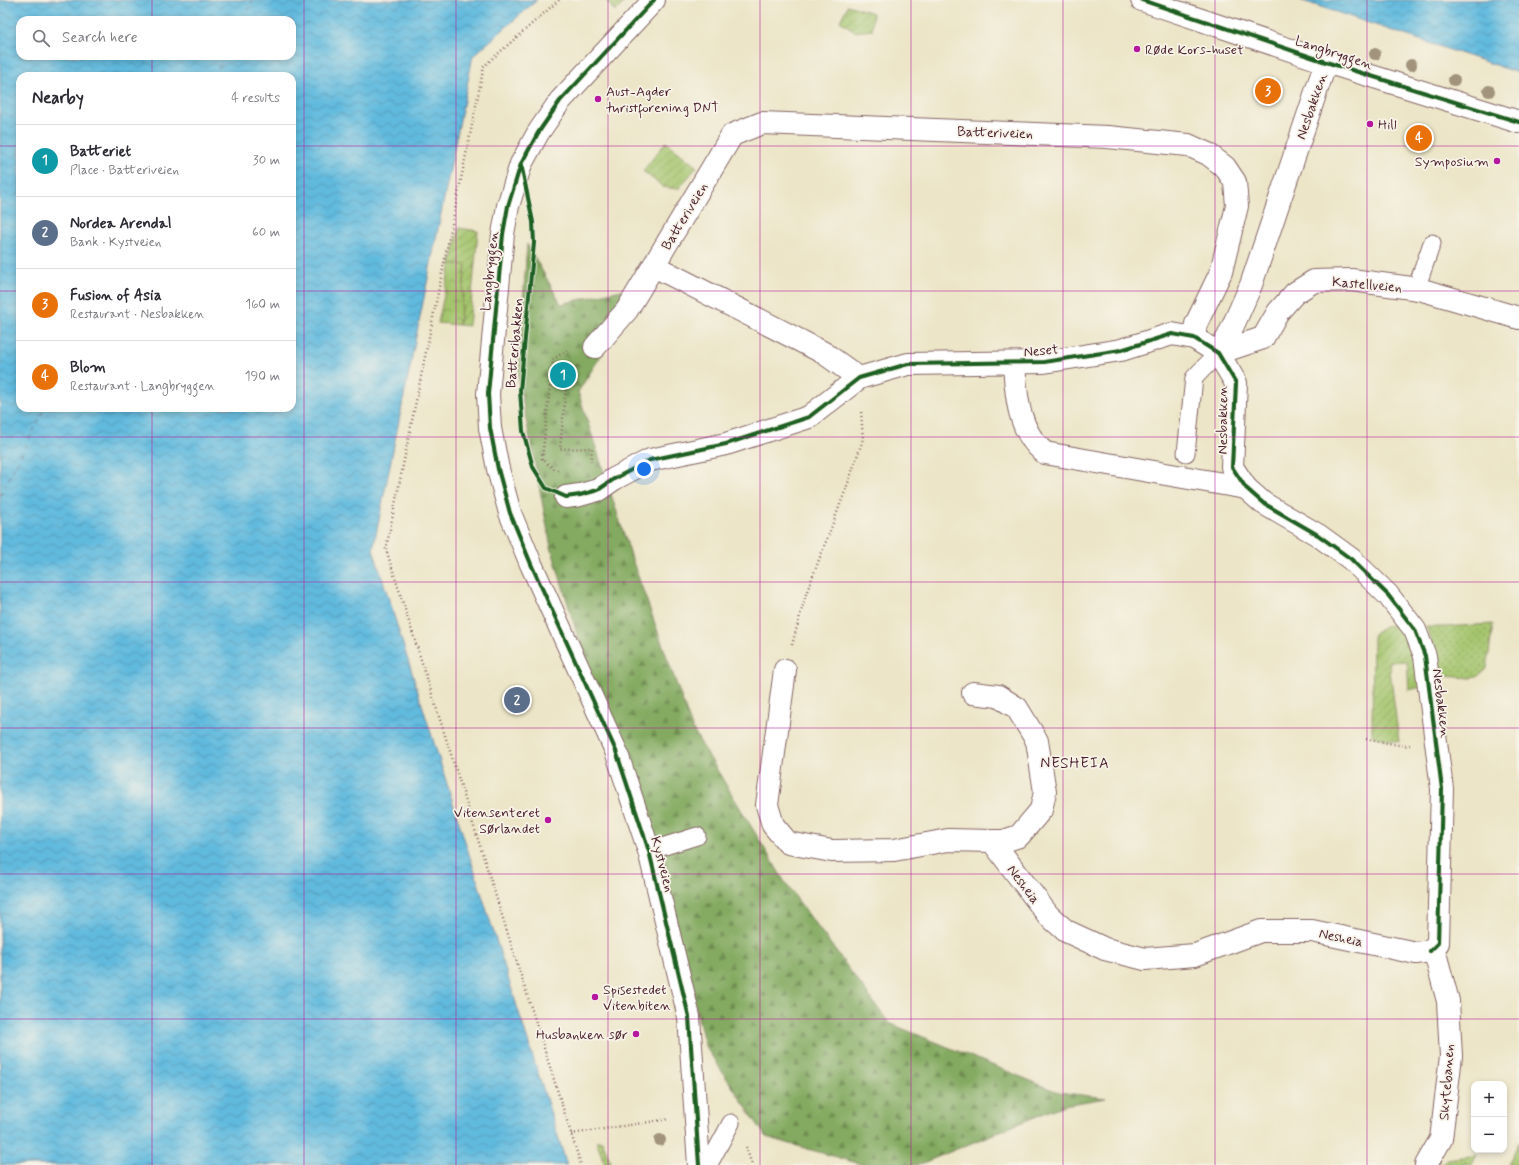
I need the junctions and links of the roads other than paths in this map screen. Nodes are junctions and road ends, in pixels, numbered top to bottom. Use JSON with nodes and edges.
{"nodes":[{"id":1,"x":654,"y":0,"type":"edge"},
{"id":2,"x":1142,"y":0,"type":"edge"},
{"id":3,"x":1326,"y":62,"type":"junction"},
{"id":4,"x":1519,"y":122,"type":"edge"},
{"id":5,"x":1432,"y":242,"type":"dead end"},
{"id":6,"x":654,"y":266,"type":"junction"},
{"id":7,"x":1416,"y":289,"type":"junction"},
{"id":8,"x":1519,"y":318,"type":"edge"},
{"id":9,"x":1194,"y":338,"type":"junction"},
{"id":10,"x":595,"y":347,"type":"road end"},
{"id":11,"x":1218,"y":353,"type":"junction"},
{"id":12,"x":1014,"y":363,"type":"junction"},
{"id":13,"x":859,"y":378,"type":"junction"},
{"id":14,"x":1186,"y":453,"type":"dead end"},
{"id":15,"x":1246,"y":488,"type":"junction"},
{"id":16,"x":566,"y":497,"type":"dead end"},
{"id":17,"x":531,"y":564,"type":"joint"},
{"id":18,"x":785,"y":670,"type":"road end"},
{"id":19,"x":973,"y":693,"type":"dead end"},
{"id":20,"x":697,"y":836,"type":"dead end"},
{"id":21,"x":992,"y":841,"type":"junction"},
{"id":22,"x":649,"y":851,"type":"junction"},
{"id":23,"x":1430,"y":951,"type":"junction"},
{"id":24,"x":731,"y":1123,"type":"dead end"},
{"id":25,"x":705,"y":1165,"type":"edge"},
{"id":26,"x":1426,"y":1165,"type":"edge"}],
"edges":[{"from":1,"to":17,"type":"street","name":"Langbryggen"},
{"from":2,"to":3,"type":"street","name":"Langbryggen"},
{"from":3,"to":4,"type":"street","name":"Langbryggen"},
{"from":3,"to":11,"type":"street","name":"Nesbakken"},
{"from":5,"to":7,"type":"lane"},
{"from":6,"to":9,"type":"street","name":"Batteriveien"},
{"from":6,"to":10,"type":"street","name":"Batteriveien"},
{"from":6,"to":13,"type":"street","name":"Batteriveien"},
{"from":7,"to":8,"type":"street","name":"Kastellveien"},
{"from":7,"to":11,"type":"street","name":"Kastellveien"},
{"from":9,"to":11,"type":"street","name":"Neset"},
{"from":9,"to":12,"type":"street","name":"Neset"},
{"from":11,"to":14,"type":"lane"},
{"from":11,"to":15,"type":"street","name":"Nesbakken"},
{"from":12,"to":13,"type":"street","name":"Neset"},
{"from":12,"to":15,"type":"street"},
{"from":13,"to":16,"type":"street"},
{"from":15,"to":23,"type":"street","name":"Nesbakken"},
{"from":17,"to":22,"type":"street","name":"Kystveien"},
{"from":18,"to":21,"type":"street"},
{"from":19,"to":21,"type":"street"},
{"from":20,"to":22,"type":"lane"},
{"from":21,"to":23,"type":"street","name":"Nesheia"},
{"from":22,"to":25,"type":"street","name":"Kystveien"},
{"from":23,"to":26,"type":"street","name":"Skytebanen"},
{"from":24,"to":25,"type":"lane"}]}
